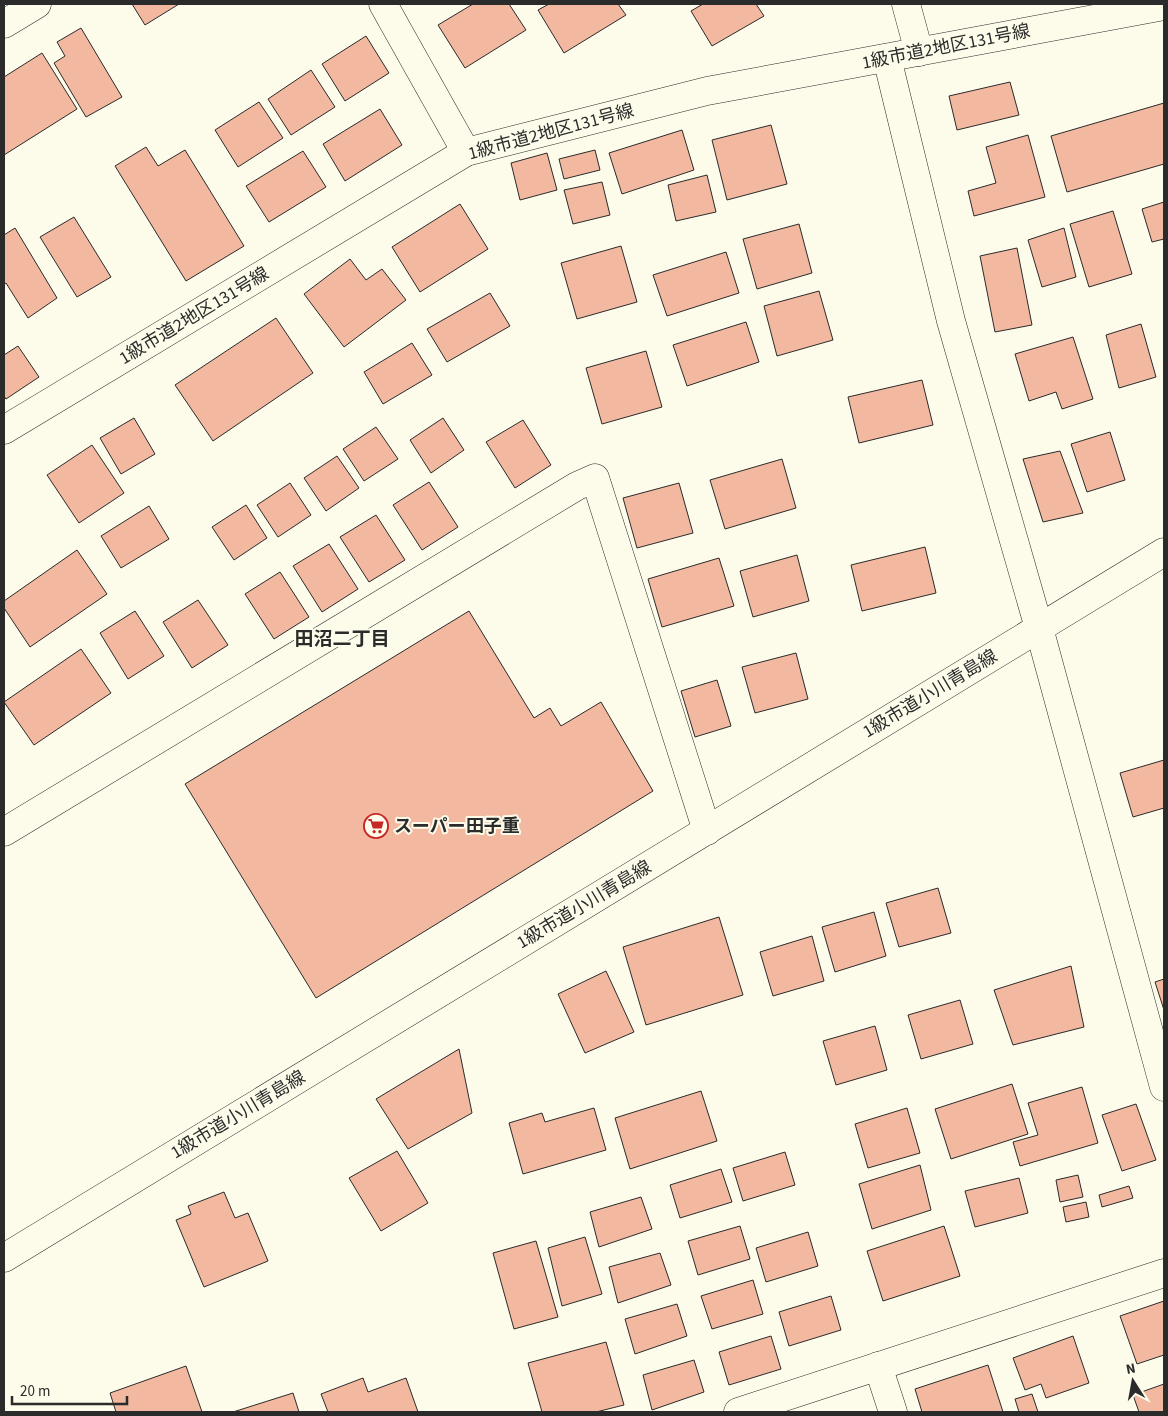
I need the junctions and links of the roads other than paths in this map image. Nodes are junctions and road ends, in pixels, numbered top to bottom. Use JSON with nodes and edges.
{"nodes":[{"id":1,"x":37,"y":4,"type":"edge"},
{"id":2,"x":383,"y":4,"type":"edge"},
{"id":3,"x":906,"y":4,"type":"edge"},
{"id":4,"x":1164,"y":6,"type":"edge"},
{"id":5,"x":4,"y":24,"type":"edge"},
{"id":6,"x":919,"y":52,"type":"junction"},
{"id":7,"x":887,"y":58,"type":"junction"},
{"id":8,"x":466,"y":152,"type":"junction"},
{"id":9,"x":4,"y":430,"type":"edge"},
{"id":10,"x":1164,"y":552,"type":"edge"},
{"id":11,"x":1039,"y":628,"type":"junction"},
{"id":12,"x":707,"y":831,"type":"junction"},
{"id":13,"x":4,"y":832,"type":"edge"},
{"id":14,"x":1164,"y":1086,"type":"edge"},
{"id":15,"x":4,"y":1258,"type":"edge"},
{"id":16,"x":1164,"y":1273,"type":"edge"},
{"id":17,"x":878,"y":1366,"type":"junction"},
{"id":18,"x":738,"y":1412,"type":"edge"},
{"id":19,"x":893,"y":1412,"type":"edge"}],
"edges":[{"from":1,"to":5,"type":"street"},
{"from":2,"to":8,"type":"street"},
{"from":3,"to":6,"type":"street"},
{"from":4,"to":6,"type":"street","name":"1級市道2地区131号線"},
{"from":6,"to":7,"type":"street","name":"1級市道2地区131号線"},
{"from":7,"to":8,"type":"street","name":"1級市道2地区131号線"},
{"from":7,"to":11,"type":"street"},
{"from":8,"to":9,"type":"street","name":"1級市道2地区131号線"},
{"from":10,"to":11,"type":"street","name":"1級市道小川青島線"},
{"from":11,"to":12,"type":"street","name":"1級市道小川青島線"},
{"from":11,"to":14,"type":"street"},
{"from":12,"to":13,"type":"street"},
{"from":12,"to":15,"type":"street","name":"1級市道小川青島線"},
{"from":16,"to":17,"type":"street"},
{"from":17,"to":18,"type":"street"},
{"from":17,"to":19,"type":"street"}]}
